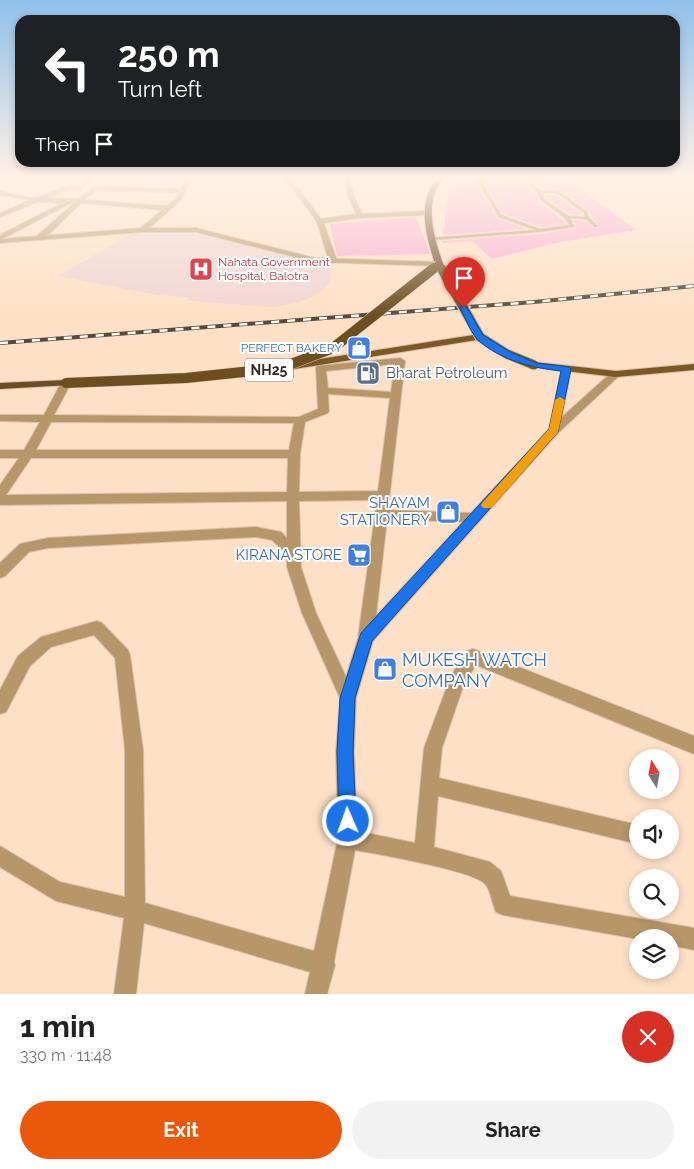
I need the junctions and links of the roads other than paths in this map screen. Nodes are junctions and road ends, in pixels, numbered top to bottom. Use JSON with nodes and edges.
{"nodes":[{"id":1,"x":30,"y":223,"type":"edge"},
{"id":2,"x":56,"y":223,"type":"edge"},
{"id":3,"x":150,"y":223,"type":"edge"},
{"id":4,"x":321,"y":223,"type":"edge"},
{"id":5,"x":429,"y":223,"type":"edge"},
{"id":6,"x":521,"y":223,"type":"edge"},
{"id":7,"x":570,"y":223,"type":"edge"},
{"id":8,"x":593,"y":223,"type":"edge"},
{"id":9,"x":596,"y":226,"type":"dead end"},
{"id":10,"x":142,"y":230,"type":"junction"},
{"id":11,"x":540,"y":230,"type":"junction"},
{"id":12,"x":40,"y":238,"type":"junction"},
{"id":13,"x":431,"y":239,"type":"junction"},
{"id":14,"x":0,"y":240,"type":"edge"},
{"id":15,"x":333,"y":262,"type":"junction"},
{"id":16,"x":439,"y":264,"type":"junction"},
{"id":17,"x":480,"y":337,"type":"junction"},
{"id":18,"x":280,"y":368,"type":"junction"},
{"id":19,"x":694,"y":368,"type":"edge"},
{"id":20,"x":566,"y":369,"type":"junction"},
{"id":21,"x":616,"y":374,"type":"junction"},
{"id":22,"x":66,"y":384,"type":"junction"},
{"id":23,"x":0,"y":386,"type":"edge"},
{"id":24,"x":323,"y":391,"type":"junction"},
{"id":25,"x":397,"y":395,"type":"junction"},
{"id":26,"x":0,"y":418,"type":"edge"},
{"id":27,"x":48,"y":418,"type":"junction"},
{"id":28,"x":300,"y":420,"type":"junction"},
{"id":29,"x":554,"y":430,"type":"junction"},
{"id":30,"x":0,"y":454,"type":"edge"},
{"id":31,"x":28,"y":454,"type":"junction"},
{"id":32,"x":294,"y":454,"type":"junction"},
{"id":33,"x":0,"y":494,"type":"edge"},
{"id":34,"x":293,"y":495,"type":"junction"},
{"id":35,"x":384,"y":495,"type":"junction"},
{"id":36,"x":0,"y":500,"type":"edge"},
{"id":37,"x":381,"y":514,"type":"junction"},
{"id":38,"x":475,"y":518,"type":"junction"},
{"id":39,"x":294,"y":552,"type":"junction"},
{"id":40,"x":0,"y":572,"type":"edge"},
{"id":41,"x":366,"y":638,"type":"junction"},
{"id":42,"x":348,"y":698,"type":"junction"},
{"id":43,"x":0,"y":706,"type":"edge"},
{"id":44,"x":694,"y":745,"type":"edge"},
{"id":45,"x":430,"y":785,"type":"junction"},
{"id":46,"x":629,"y":834,"type":"edge"},
{"id":47,"x":348,"y":838,"type":"junction"},
{"id":48,"x":424,"y":854,"type":"junction"},
{"id":49,"x":0,"y":856,"type":"edge"},
{"id":50,"x":136,"y":910,"type":"junction"},
{"id":51,"x":694,"y":939,"type":"edge"},
{"id":52,"x":324,"y":965,"type":"junction"},
{"id":53,"x":125,"y":994,"type":"edge"},
{"id":54,"x":316,"y":994,"type":"edge"}],
"edges":[{"from":1,"to":14,"type":"street"},
{"from":2,"to":12,"type":"street"},
{"from":3,"to":10,"type":"street"},
{"from":4,"to":15,"type":"street"},
{"from":5,"to":13,"type":"highway"},
{"from":6,"to":11,"type":"lane"},
{"from":7,"to":11,"type":"lane"},
{"from":8,"to":9,"type":"lane"},
{"from":10,"to":12,"type":"street"},
{"from":10,"to":15,"type":"street"},
{"from":11,"to":13,"type":"lane"},
{"from":12,"to":14,"type":"street"},
{"from":13,"to":16,"type":"highway"},
{"from":15,"to":16,"type":"street"},
{"from":16,"to":17,"type":"main road","bridge":true},
{"from":16,"to":18,"type":"highway","number":"NH25","bridge":true},
{"from":17,"to":18,"type":"main road","bridge":true},
{"from":17,"to":20,"type":"main road","bridge":true},
{"from":18,"to":22,"type":"highway","number":"NH25","bridge":true},
{"from":19,"to":21,"type":"main road"},
{"from":20,"to":21,"type":"main road"},
{"from":20,"to":29,"type":"street"},
{"from":21,"to":29,"type":"street"},
{"from":22,"to":23,"type":"highway","number":"NH25"},
{"from":22,"to":27,"type":"street"},
{"from":24,"to":25,"type":"street"},
{"from":24,"to":25,"type":"street"},
{"from":24,"to":28,"type":"street"},
{"from":25,"to":35,"type":"street"},
{"from":26,"to":27,"type":"street"},
{"from":27,"to":28,"type":"street"},
{"from":27,"to":31,"type":"street"},
{"from":28,"to":32,"type":"street"},
{"from":29,"to":38,"type":"street"},
{"from":30,"to":31,"type":"street"},
{"from":31,"to":32,"type":"street"},
{"from":31,"to":33,"type":"street"},
{"from":32,"to":34,"type":"street"},
{"from":34,"to":35,"type":"street"},
{"from":34,"to":36,"type":"street"},
{"from":34,"to":39,"type":"street"},
{"from":35,"to":37,"type":"street"},
{"from":37,"to":38,"type":"street"},
{"from":37,"to":41,"type":"street"},
{"from":38,"to":41,"type":"street"},
{"from":39,"to":40,"type":"street"},
{"from":39,"to":42,"type":"street"},
{"from":41,"to":42,"type":"street"},
{"from":42,"to":47,"type":"street"},
{"from":43,"to":50,"type":"street"},
{"from":44,"to":45,"type":"street"},
{"from":45,"to":46,"type":"street"},
{"from":45,"to":48,"type":"street"},
{"from":47,"to":48,"type":"street"},
{"from":47,"to":52,"type":"street"},
{"from":48,"to":51,"type":"street"},
{"from":49,"to":50,"type":"street"},
{"from":50,"to":52,"type":"street"},
{"from":50,"to":53,"type":"street"},
{"from":52,"to":54,"type":"street"}]}
